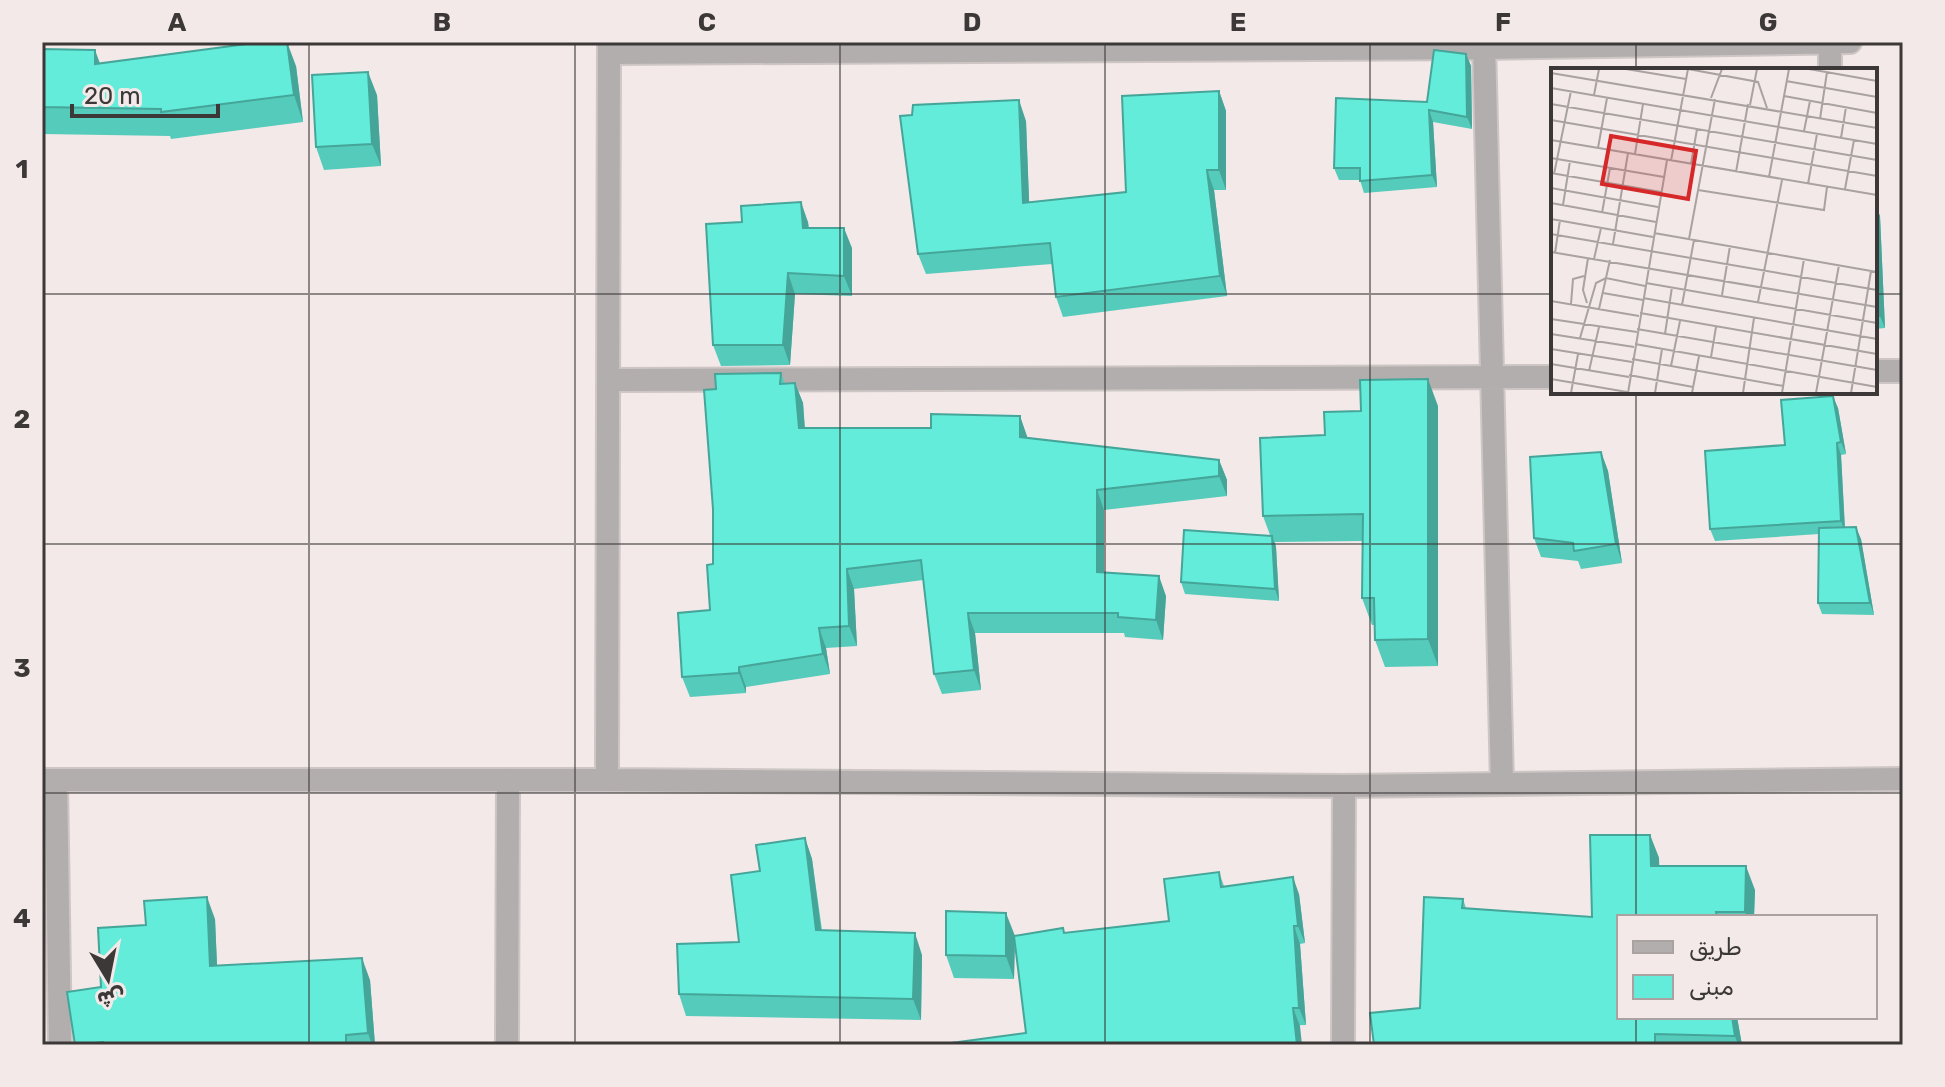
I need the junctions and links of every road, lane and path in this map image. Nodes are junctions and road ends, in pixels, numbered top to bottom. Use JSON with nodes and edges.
{"nodes":[{"id":1,"x":1830,"y":42,"type":"edge"},
{"id":2,"x":1850,"y":42,"type":"edge"},
{"id":3,"x":1484,"y":45,"type":"edge"},
{"id":4,"x":609,"y":48,"type":"edge"},
{"id":5,"x":1830,"y":68,"type":"edge"},
{"id":6,"x":1877,"y":371,"type":"edge"},
{"id":7,"x":1903,"y":371,"type":"edge"},
{"id":8,"x":1551,"y":377,"type":"edge"},
{"id":9,"x":1493,"y":379,"type":"junction"},
{"id":10,"x":609,"y":380,"type":"junction"},
{"id":11,"x":1903,"y":779,"type":"edge"},
{"id":12,"x":49,"y":780,"type":"edge"},
{"id":13,"x":607,"y":780,"type":"junction"},
{"id":14,"x":508,"y":781,"type":"junction"},
{"id":15,"x":1502,"y":783,"type":"junction"},
{"id":16,"x":1344,"y":786,"type":"junction"},
{"id":17,"x":60,"y":1045,"type":"edge"},
{"id":18,"x":507,"y":1045,"type":"edge"},
{"id":19,"x":1343,"y":1045,"type":"edge"}],
"edges":[{"from":1,"to":2,"type":"street"},
{"from":1,"to":3,"type":"street"},
{"from":1,"to":5,"type":"street"},
{"from":3,"to":4,"type":"street"},
{"from":3,"to":9,"type":"street"},
{"from":4,"to":10,"type":"street"},
{"from":6,"to":7,"type":"street"},
{"from":8,"to":9,"type":"street"},
{"from":9,"to":10,"type":"street"},
{"from":9,"to":15,"type":"street"},
{"from":10,"to":13,"type":"street"},
{"from":11,"to":15,"type":"street"},
{"from":12,"to":14,"type":"street"},
{"from":12,"to":17,"type":"street"},
{"from":13,"to":14,"type":"street"},
{"from":13,"to":16,"type":"street"},
{"from":14,"to":18,"type":"street"},
{"from":15,"to":16,"type":"street"},
{"from":16,"to":19,"type":"street"}]}
